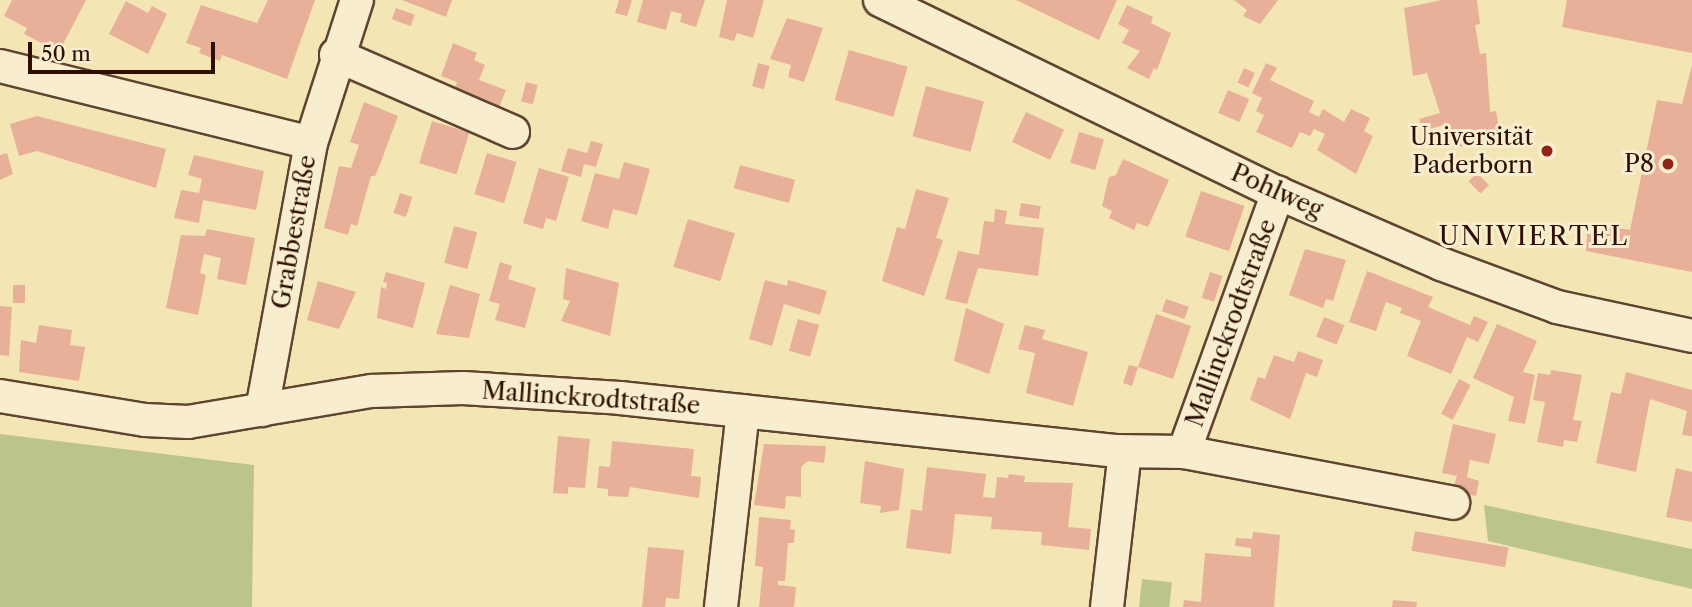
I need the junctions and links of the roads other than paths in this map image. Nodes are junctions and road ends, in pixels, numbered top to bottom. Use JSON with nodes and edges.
{"nodes":[{"id":1,"x":357,"y":0,"type":"edge"},
{"id":2,"x":880,"y":0,"type":"edge"},
{"id":3,"x":336,"y":55,"type":"junction"},
{"id":4,"x":0,"y":66,"type":"edge"},
{"id":5,"x":513,"y":132,"type":"dead end"},
{"id":6,"x":311,"y":143,"type":"junction"},
{"id":7,"x":1278,"y":193,"type":"junction"},
{"id":8,"x":1692,"y":335,"type":"edge"},
{"id":9,"x":0,"y":396,"type":"edge"},
{"id":10,"x":262,"y":410,"type":"junction"},
{"id":11,"x":743,"y":411,"type":"junction"},
{"id":12,"x":1125,"y":452,"type":"junction"},
{"id":13,"x":1184,"y":452,"type":"junction"},
{"id":14,"x":1453,"y":503,"type":"dead end"},
{"id":15,"x":721,"y":607,"type":"edge"},
{"id":16,"x":1107,"y":607,"type":"edge"}],
"edges":[{"from":1,"to":3,"type":"street","name":"Grabbestraße"},
{"from":2,"to":7,"type":"street","name":"Pohlweg"},
{"from":3,"to":5,"type":"street"},
{"from":3,"to":6,"type":"street","name":"Grabbestraße"},
{"from":4,"to":6,"type":"street"},
{"from":6,"to":10,"type":"street","name":"Grabbestraße"},
{"from":7,"to":8,"type":"street","name":"Pohlweg"},
{"from":7,"to":13,"type":"street","name":"Mallinckrodtstraße"},
{"from":9,"to":10,"type":"street","name":"Mallinckrodtstraße"},
{"from":10,"to":11,"type":"street","name":"Mallinckrodtstraße"},
{"from":11,"to":12,"type":"street","name":"Mallinckrodtstraße"},
{"from":11,"to":15,"type":"street"},
{"from":12,"to":13,"type":"street","name":"Mallinckrodtstraße"},
{"from":12,"to":16,"type":"street"},
{"from":13,"to":14,"type":"street","name":"Mallinckrodtstraße"}]}
